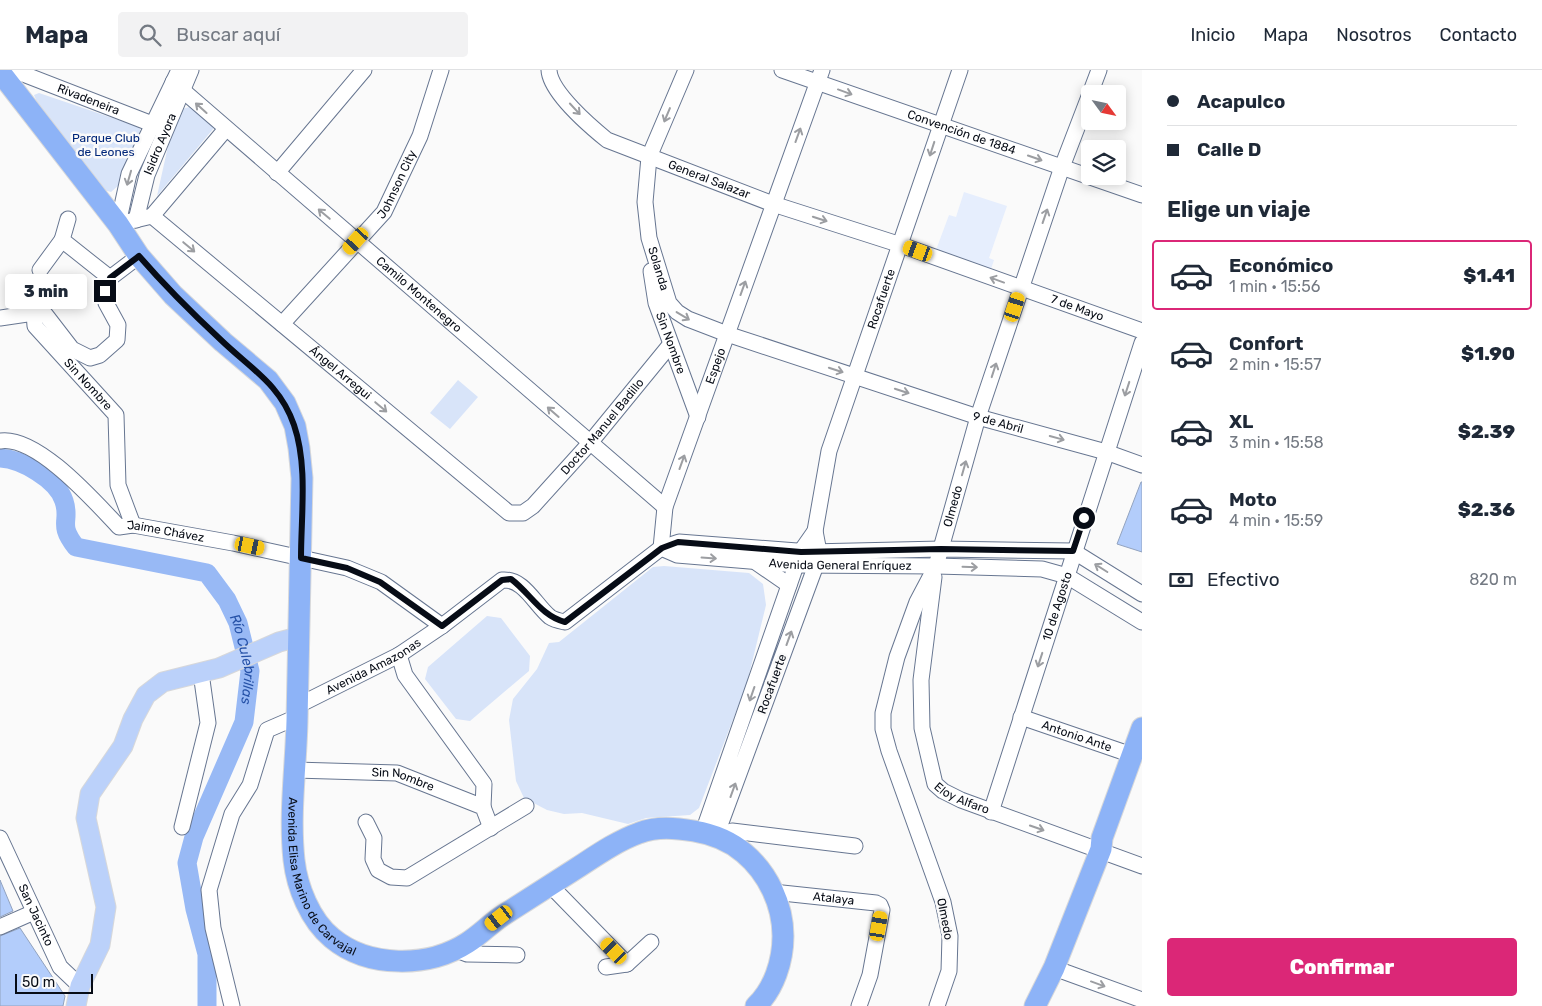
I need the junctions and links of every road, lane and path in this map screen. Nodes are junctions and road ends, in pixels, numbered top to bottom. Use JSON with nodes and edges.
{"nodes":[{"id":1,"x":13,"y":70,"type":"edge"},
{"id":2,"x":191,"y":70,"type":"edge"},
{"id":3,"x":364,"y":70,"type":"edge"},
{"id":4,"x":441,"y":70,"type":"edge"},
{"id":5,"x":549,"y":70,"type":"edge"},
{"id":6,"x":686,"y":70,"type":"edge"},
{"id":7,"x":782,"y":70,"type":"edge"},
{"id":8,"x":960,"y":70,"type":"edge"},
{"id":9,"x":1099,"y":70,"type":"edge"},
{"id":10,"x":0,"y":72,"type":"edge"},
{"id":11,"x":819,"y":76,"type":"edge"},
{"id":12,"x":178,"y":81,"type":"edge"},
{"id":13,"x":1093,"y":85,"type":"edge"},
{"id":14,"x":1081,"y":117,"type":"edge"},
{"id":15,"x":159,"y":126,"type":"junction"},
{"id":16,"x":939,"y":126,"type":"junction"},
{"id":17,"x":225,"y":130,"type":"junction"},
{"id":18,"x":649,"y":157,"type":"junction"},
{"id":19,"x":1062,"y":167,"type":"junction"},
{"id":20,"x":277,"y":173,"type":"junction"},
{"id":21,"x":1142,"y":194,"type":"edge"},
{"id":22,"x":773,"y":204,"type":"junction"},
{"id":23,"x":152,"y":216,"type":"junction"},
{"id":24,"x":68,"y":219,"type":"dead end"},
{"id":25,"x":127,"y":222,"type":"junction"},
{"id":26,"x":649,"y":238,"type":"junction"},
{"id":27,"x":62,"y":240,"type":"junction"},
{"id":28,"x":356,"y":241,"type":"junction"},
{"id":29,"x":901,"y":245,"type":"junction"},
{"id":30,"x":139,"y":256,"type":"junction"},
{"id":31,"x":40,"y":270,"type":"dead end"},
{"id":32,"x":110,"y":278,"type":"junction"},
{"id":33,"x":1021,"y":288,"type":"junction"},
{"id":34,"x":34,"y":313,"type":"junction"},
{"id":35,"x":0,"y":318,"type":"edge"},
{"id":36,"x":282,"y":324,"type":"junction"},
{"id":37,"x":1142,"y":331,"type":"edge"},
{"id":38,"x":727,"y":334,"type":"junction"},
{"id":39,"x":1142,"y":343,"type":"edge"},
{"id":40,"x":670,"y":345,"type":"junction"},
{"id":41,"x":855,"y":376,"type":"junction"},
{"id":42,"x":698,"y":417,"type":"junction"},
{"id":43,"x":978,"y":417,"type":"junction"},
{"id":44,"x":0,"y":441,"type":"edge"},
{"id":45,"x":589,"y":444,"type":"junction"},
{"id":46,"x":1106,"y":452,"type":"junction"},
{"id":47,"x":1142,"y":465,"type":"edge"},
{"id":48,"x":533,"y":506,"type":"joint"},
{"id":49,"x":665,"y":508,"type":"junction"},
{"id":50,"x":133,"y":525,"type":"junction"},
{"id":51,"x":815,"y":531,"type":"junction"},
{"id":52,"x":662,"y":548,"type":"junction"},
{"id":53,"x":941,"y":549,"type":"junction"},
{"id":54,"x":1073,"y":551,"type":"junction"},
{"id":55,"x":301,"y":558,"type":"junction"},
{"id":56,"x":799,"y":558,"type":"junction"},
{"id":57,"x":818,"y":559,"type":"junction"},
{"id":58,"x":751,"y":561,"type":"junction"},
{"id":59,"x":936,"y":566,"type":"junction"},
{"id":60,"x":1067,"y":576,"type":"junction"},
{"id":61,"x":790,"y":585,"type":"junction"},
{"id":62,"x":1142,"y":594,"type":"edge"},
{"id":63,"x":1142,"y":622,"type":"edge"},
{"id":64,"x":442,"y":626,"type":"junction"},
{"id":65,"x":289,"y":639,"type":"junction"},
{"id":66,"x":399,"y":655,"type":"junction"},
{"id":67,"x":201,"y":673,"type":"junction"},
{"id":68,"x":297,"y":711,"type":"junction"},
{"id":69,"x":1021,"y":717,"type":"junction"},
{"id":70,"x":1142,"y":728,"type":"edge"},
{"id":71,"x":1137,"y":756,"type":"edge"},
{"id":72,"x":296,"y":770,"type":"junction"},
{"id":73,"x":526,"y":806,"type":"dead end"},
{"id":74,"x":483,"y":807,"type":"junction"},
{"id":75,"x":991,"y":812,"type":"junction"},
{"id":76,"x":366,"y":822,"type":"dead end"},
{"id":77,"x":182,"y":827,"type":"dead end"},
{"id":78,"x":491,"y":828,"type":"junction"},
{"id":79,"x":709,"y":834,"type":"junction"},
{"id":80,"x":0,"y":838,"type":"edge"},
{"id":81,"x":855,"y":846,"type":"dead end"},
{"id":82,"x":1101,"y":849,"type":"junction"},
{"id":83,"x":1142,"y":866,"type":"edge"},
{"id":84,"x":550,"y":885,"type":"junction"},
{"id":85,"x":773,"y":892,"type":"junction"},
{"id":86,"x":34,"y":912,"type":"junction"},
{"id":87,"x":0,"y":927,"type":"edge"},
{"id":88,"x":651,"y":942,"type":"dead end"},
{"id":89,"x":454,"y":949,"type":"junction"},
{"id":90,"x":517,"y":955,"type":"dead end"},
{"id":91,"x":627,"y":964,"type":"junction"},
{"id":92,"x":606,"y":967,"type":"dead end"},
{"id":93,"x":1054,"y":968,"type":"junction"},
{"id":94,"x":80,"y":986,"type":"junction"},
{"id":95,"x":1142,"y":1000,"type":"edge"},
{"id":96,"x":764,"y":1004,"type":"edge"},
{"id":97,"x":76,"y":1006,"type":"edge"},
{"id":98,"x":232,"y":1006,"type":"edge"},
{"id":99,"x":859,"y":1006,"type":"edge"},
{"id":100,"x":938,"y":1006,"type":"edge"},
{"id":101,"x":1034,"y":1006,"type":"edge"}],
"edges":[{"from":1,"to":15,"type":"street","name":"Rivadeneira"},
{"from":2,"to":12,"type":"street","name":"Isidro Ayora"},
{"from":3,"to":20,"type":"street"},
{"from":4,"to":28,"type":"street","name":"Johnson City"},
{"from":5,"to":18,"type":"street","name":"General Salazar","one_way":true},
{"from":6,"to":18,"type":"street","name":"Solanda","one_way":true},
{"from":7,"to":11,"type":"street","name":"Convención de 1884"},
{"from":8,"to":16,"type":"street","name":"Rocafuerte"},
{"from":9,"to":13,"type":"street","name":"Olmedo"},
{"from":10,"to":25,"type":"highway","name":"Avenida Elisa Marino de Carvajal"},
{"from":11,"to":16,"type":"street","name":"Convención de 1884","one_way":true},
{"from":22,"to":11,"type":"street","name":"Espejo","one_way":true},
{"from":12,"to":15,"type":"street","name":"Isidro Ayora"},
{"from":17,"to":12,"type":"street","name":"Camilo Montenegro","one_way":true},
{"from":14,"to":19,"type":"street","name":"Olmedo"},
{"from":15,"to":25,"type":"street","name":"Isidro Ayora"},
{"from":16,"to":19,"type":"street","name":"Convención de 1884","one_way":true},
{"from":16,"to":29,"type":"street","name":"Rocafuerte","one_way":true},
{"from":17,"to":20,"type":"street","name":"Camilo Montenegro"},
{"from":17,"to":23,"type":"street"},
{"from":18,"to":22,"type":"street","name":"General Salazar"},
{"from":18,"to":26,"type":"street","name":"Solanda"},
{"from":19,"to":21,"type":"street","name":"Convención de 1884"},
{"from":33,"to":19,"type":"street","name":"Olmedo","one_way":true},
{"from":28,"to":20,"type":"street","name":"Camilo Montenegro","one_way":true},
{"from":22,"to":29,"type":"street","name":"General Salazar","one_way":true},
{"from":38,"to":22,"type":"street","name":"Espejo","one_way":true},
{"from":23,"to":25,"type":"street"},
{"from":23,"to":36,"type":"street","name":"Ángel Arregui","one_way":true},
{"from":24,"to":27,"type":"street"},
{"from":25,"to":30,"type":"highway","name":"Avenida Elisa Marino de Carvajal"},
{"from":26,"to":38,"type":"street","name":"Solanda","one_way":true},
{"from":26,"to":40,"type":"street","name":"Sin Nombre"},
{"from":27,"to":31,"type":"street"},
{"from":27,"to":32,"type":"street"},
{"from":28,"to":36,"type":"street","name":"Johnson City"},
{"from":45,"to":28,"type":"street","name":"Camilo Montenegro","one_way":true},
{"from":33,"to":29,"type":"street","name":"7 de Mayo","one_way":true},
{"from":29,"to":41,"type":"street","name":"Rocafuerte"},
{"from":30,"to":32,"type":"street"},
{"from":30,"to":55,"type":"highway","name":"Avenida Elisa Marino de Carvajal"},
{"from":32,"to":34,"type":"street"},
{"from":33,"to":37,"type":"street","name":"7 de Mayo"},
{"from":43,"to":33,"type":"street","name":"Olmedo","one_way":true},
{"from":34,"to":35,"type":"street"},
{"from":34,"to":50,"type":"street","name":"Sin Nombre"},
{"from":36,"to":48,"type":"street","name":"Ángel Arregui","one_way":true},
{"from":38,"to":41,"type":"street","name":"Solanda","one_way":true},
{"from":38,"to":42,"type":"street","name":"Espejo"},
{"from":39,"to":46,"type":"street","name":"10 de Agosto","one_way":true},
{"from":40,"to":42,"type":"street","name":"Sin Nombre"},
{"from":40,"to":45,"type":"street","name":"Doctor Manuel Badillo"},
{"from":41,"to":43,"type":"street","name":"9 de Abril","one_way":true},
{"from":41,"to":51,"type":"street","name":"Rocafuerte"},
{"from":49,"to":42,"type":"street","name":"Espejo","one_way":true},
{"from":43,"to":46,"type":"street","name":"9 de Abril","one_way":true},
{"from":53,"to":43,"type":"street","name":"Olmedo","one_way":true},
{"from":44,"to":50,"type":"street","name":"Jaime Chávez"},
{"from":45,"to":48,"type":"street","name":"Doctor Manuel Badillo"},
{"from":45,"to":49,"type":"street","name":"Camilo Montenegro"},
{"from":46,"to":47,"type":"street","name":"9 de Abril"},
{"from":46,"to":54,"type":"street","name":"10 de Agosto"},
{"from":49,"to":52,"type":"street","name":"Espejo"},
{"from":50,"to":55,"type":"street","name":"Jaime Chávez"},
{"from":51,"to":56,"type":"street","name":"Rocafuerte"},
{"from":51,"to":57,"type":"street","name":"Rocafuerte"},
{"from":52,"to":56,"type":"street","name":"Avenida General Enríquez"},
{"from":52,"to":58,"type":"street","name":"Avenida General Enríquez","one_way":true},
{"from":52,"to":64,"type":"street","name":"Avenida Amazonas"},
{"from":53,"to":54,"type":"street","name":"Avenida General Enríquez"},
{"from":53,"to":57,"type":"street","name":"Avenida General Enríquez"},
{"from":53,"to":59,"type":"street","name":"Olmedo"},
{"from":54,"to":60,"type":"street","name":"10 de Agosto"},
{"from":62,"to":54,"type":"street","one_way":true},
{"from":55,"to":64,"type":"street","name":"Jaime Chávez"},
{"from":55,"to":65,"type":"highway","name":"Avenida Elisa Marino de Carvajal"},
{"from":56,"to":57,"type":"street","name":"Avenida General Enríquez"},
{"from":56,"to":58,"type":"street","name":"Avenida General Enríquez"},
{"from":56,"to":61,"type":"street","name":"Rocafuerte"},
{"from":57,"to":59,"type":"street","name":"Avenida General Enríquez"},
{"from":79,"to":57,"type":"street","name":"Rocafuerte","one_way":true},
{"from":58,"to":61,"type":"street"},
{"from":59,"to":60,"type":"street","name":"Avenida General Enríquez","one_way":true},
{"from":59,"to":75,"type":"street","name":"Eloy Alfaro"},
{"from":59,"to":100,"type":"street","name":"Olmedo"},
{"from":60,"to":63,"type":"street","name":"Avenida General Enríquez"},
{"from":60,"to":69,"type":"street","name":"10 de Agosto","one_way":true},
{"from":61,"to":79,"type":"street","name":"Rocafuerte","one_way":true},
{"from":64,"to":66,"type":"street","name":"Avenida Amazonas"},
{"from":65,"to":67,"type":"main road"},
{"from":65,"to":68,"type":"highway","name":"Avenida Elisa Marino de Carvajal"},
{"from":66,"to":68,"type":"street","name":"Avenida Amazonas"},
{"from":66,"to":74,"type":"street"},
{"from":67,"to":77,"type":"street"},
{"from":67,"to":94,"type":"main road"},
{"from":68,"to":72,"type":"highway","name":"Avenida Elisa Marino de Carvajal"},
{"from":68,"to":98,"type":"street","name":"Avenida Amazonas"},
{"from":69,"to":71,"type":"street","name":"Antonio Ante"},
{"from":69,"to":75,"type":"street","name":"10 de Agosto"},
{"from":70,"to":71,"type":"highway"},
{"from":71,"to":82,"type":"highway"},
{"from":72,"to":74,"type":"street","name":"Sin Nombre"},
{"from":72,"to":89,"type":"highway","name":"Avenida Elisa Marino de Carvajal"},
{"from":73,"to":78,"type":"street"},
{"from":74,"to":78,"type":"street"},
{"from":75,"to":82,"type":"street","name":"Eloy Alfaro","one_way":true},
{"from":76,"to":78,"type":"street"},
{"from":79,"to":81,"type":"street"},
{"from":79,"to":84,"type":"highway","name":"Avenida Elisa Marino de Carvajal"},
{"from":79,"to":85,"type":"highway","name":"Avenida Elisa Marino de Carvajal"},
{"from":80,"to":86,"type":"street","name":"San Jacinto"},
{"from":82,"to":83,"type":"street","name":"Eloy Alfaro"},
{"from":82,"to":93,"type":"highway"},
{"from":84,"to":89,"type":"highway","name":"Avenida Elisa Marino de Carvajal"},
{"from":84,"to":91,"type":"street"},
{"from":85,"to":96,"type":"highway","name":"Avenida Elisa Marino de Carvajal"},
{"from":85,"to":99,"type":"street","name":"Atalaya"},
{"from":86,"to":87,"type":"street"},
{"from":86,"to":94,"type":"street","name":"San Jacinto"},
{"from":88,"to":91,"type":"street"},
{"from":89,"to":90,"type":"street"},
{"from":91,"to":92,"type":"street"},
{"from":93,"to":95,"type":"street","one_way":true},
{"from":93,"to":101,"type":"highway"},
{"from":94,"to":97,"type":"main road"}]}
